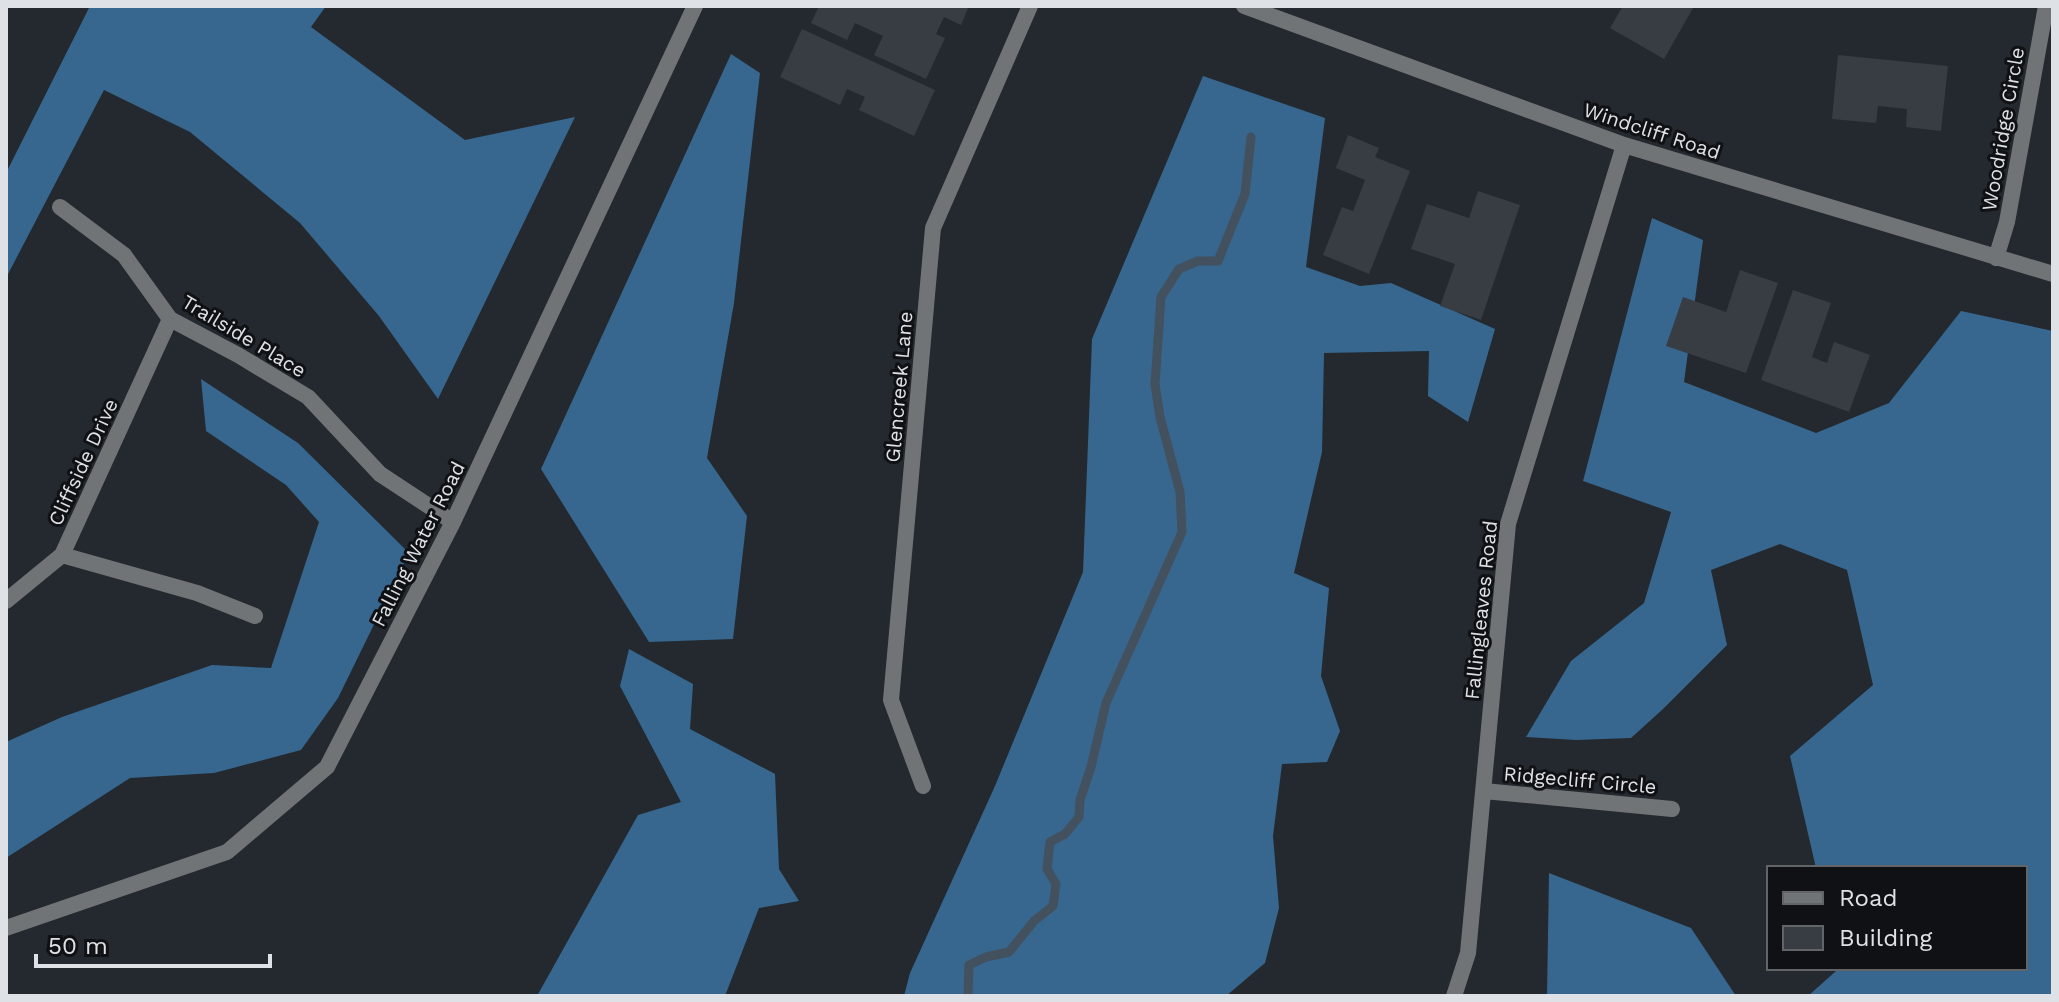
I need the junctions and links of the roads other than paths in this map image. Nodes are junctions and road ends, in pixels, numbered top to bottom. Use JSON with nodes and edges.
{"nodes":[{"id":1,"x":695,"y":6,"type":"edge"},
{"id":2,"x":1030,"y":6,"type":"edge"},
{"id":3,"x":1244,"y":6,"type":"edge"},
{"id":4,"x":2046,"y":6,"type":"edge"},
{"id":5,"x":1624,"y":145,"type":"junction"},
{"id":6,"x":60,"y":207,"type":"dead end"},
{"id":7,"x":1996,"y":258,"type":"junction"},
{"id":8,"x":2053,"y":274,"type":"edge"},
{"id":9,"x":170,"y":319,"type":"junction"},
{"id":10,"x":453,"y":522,"type":"junction"},
{"id":11,"x":62,"y":555,"type":"junction"},
{"id":12,"x":6,"y":601,"type":"edge"},
{"id":13,"x":255,"y":616,"type":"dead end"},
{"id":14,"x":923,"y":786,"type":"dead end"},
{"id":15,"x":1484,"y":791,"type":"junction"},
{"id":16,"x":1672,"y":809,"type":"dead end"},
{"id":17,"x":6,"y":928,"type":"edge"},
{"id":18,"x":1454,"y":996,"type":"edge"}],
"edges":[{"from":1,"to":10,"type":"street","name":"Falling Water Road"},
{"from":2,"to":14,"type":"street","name":"Glencreek Lane"},
{"from":3,"to":5,"type":"street","name":"Windcliff Road"},
{"from":4,"to":7,"type":"street","name":"Woodridge Circle"},
{"from":5,"to":7,"type":"street","name":"Windcliff Road"},
{"from":5,"to":15,"type":"street","name":"Fallingleaves Road"},
{"from":6,"to":9,"type":"street","name":"Trailside Place"},
{"from":7,"to":8,"type":"street","name":"Windcliff Road"},
{"from":9,"to":10,"type":"street","name":"Trailside Place"},
{"from":9,"to":11,"type":"street","name":"Cliffside Drive"},
{"from":10,"to":17,"type":"street","name":"Falling Water Road"},
{"from":11,"to":12,"type":"street","name":"Cliffside Drive"},
{"from":11,"to":13,"type":"street"},
{"from":15,"to":16,"type":"street","name":"Ridgecliff Circle"},
{"from":15,"to":18,"type":"street","name":"Fallingleaves Road"}]}
